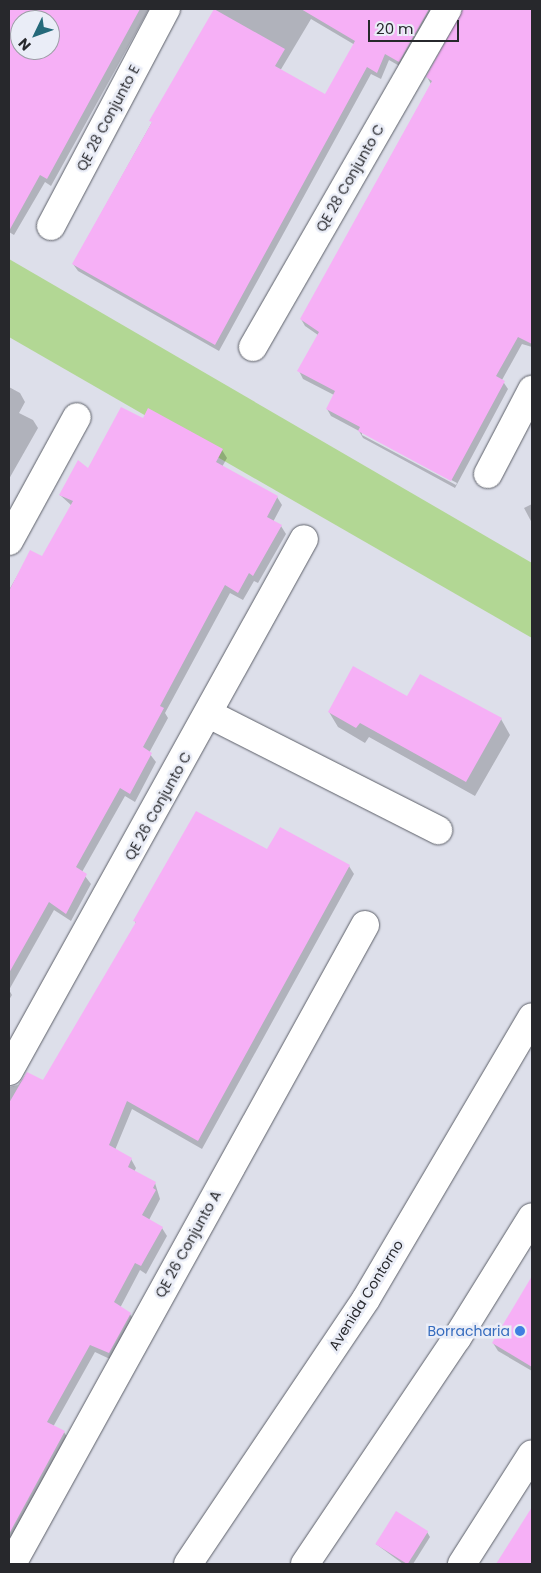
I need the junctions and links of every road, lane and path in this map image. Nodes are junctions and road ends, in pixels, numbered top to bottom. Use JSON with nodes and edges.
{"nodes":[{"id":1,"x":166,"y":9,"type":"edge"},
{"id":2,"x":447,"y":9,"type":"edge"},
{"id":3,"x":51,"y":226,"type":"dead end"},
{"id":4,"x":253,"y":347,"type":"dead end"},
{"id":5,"x":532,"y":390,"type":"edge"},
{"id":6,"x":77,"y":416,"type":"dead end"},
{"id":7,"x":488,"y":474,"type":"dead end"},
{"id":8,"x":304,"y":539,"type":"dead end"},
{"id":9,"x":9,"y":541,"type":"edge"},
{"id":10,"x":209,"y":714,"type":"junction"},
{"id":11,"x":438,"y":830,"type":"dead end"},
{"id":12,"x":365,"y":925,"type":"dead end"},
{"id":13,"x":532,"y":1018,"type":"edge"},
{"id":14,"x":9,"y":1071,"type":"edge"},
{"id":15,"x":532,"y":1217,"type":"edge"},
{"id":16,"x":532,"y":1454,"type":"edge"},
{"id":17,"x":12,"y":1564,"type":"edge"},
{"id":18,"x":188,"y":1564,"type":"edge"},
{"id":19,"x":305,"y":1564,"type":"edge"},
{"id":20,"x":462,"y":1564,"type":"edge"}],
"edges":[{"from":1,"to":3,"type":"street","name":"QE 28 Conjunto E"},
{"from":2,"to":4,"type":"street","name":"QE 28 Conjunto C"},
{"from":5,"to":7,"type":"street"},
{"from":6,"to":9,"type":"street"},
{"from":8,"to":10,"type":"street","name":"QE 26 Conjunto C"},
{"from":10,"to":11,"type":"street"},
{"from":10,"to":14,"type":"street","name":"QE 26 Conjunto C"},
{"from":12,"to":17,"type":"street","name":"QE 26 Conjunto A"},
{"from":13,"to":18,"type":"street","name":"Avenida Contorno"},
{"from":15,"to":19,"type":"street"},
{"from":16,"to":20,"type":"street"}]}
